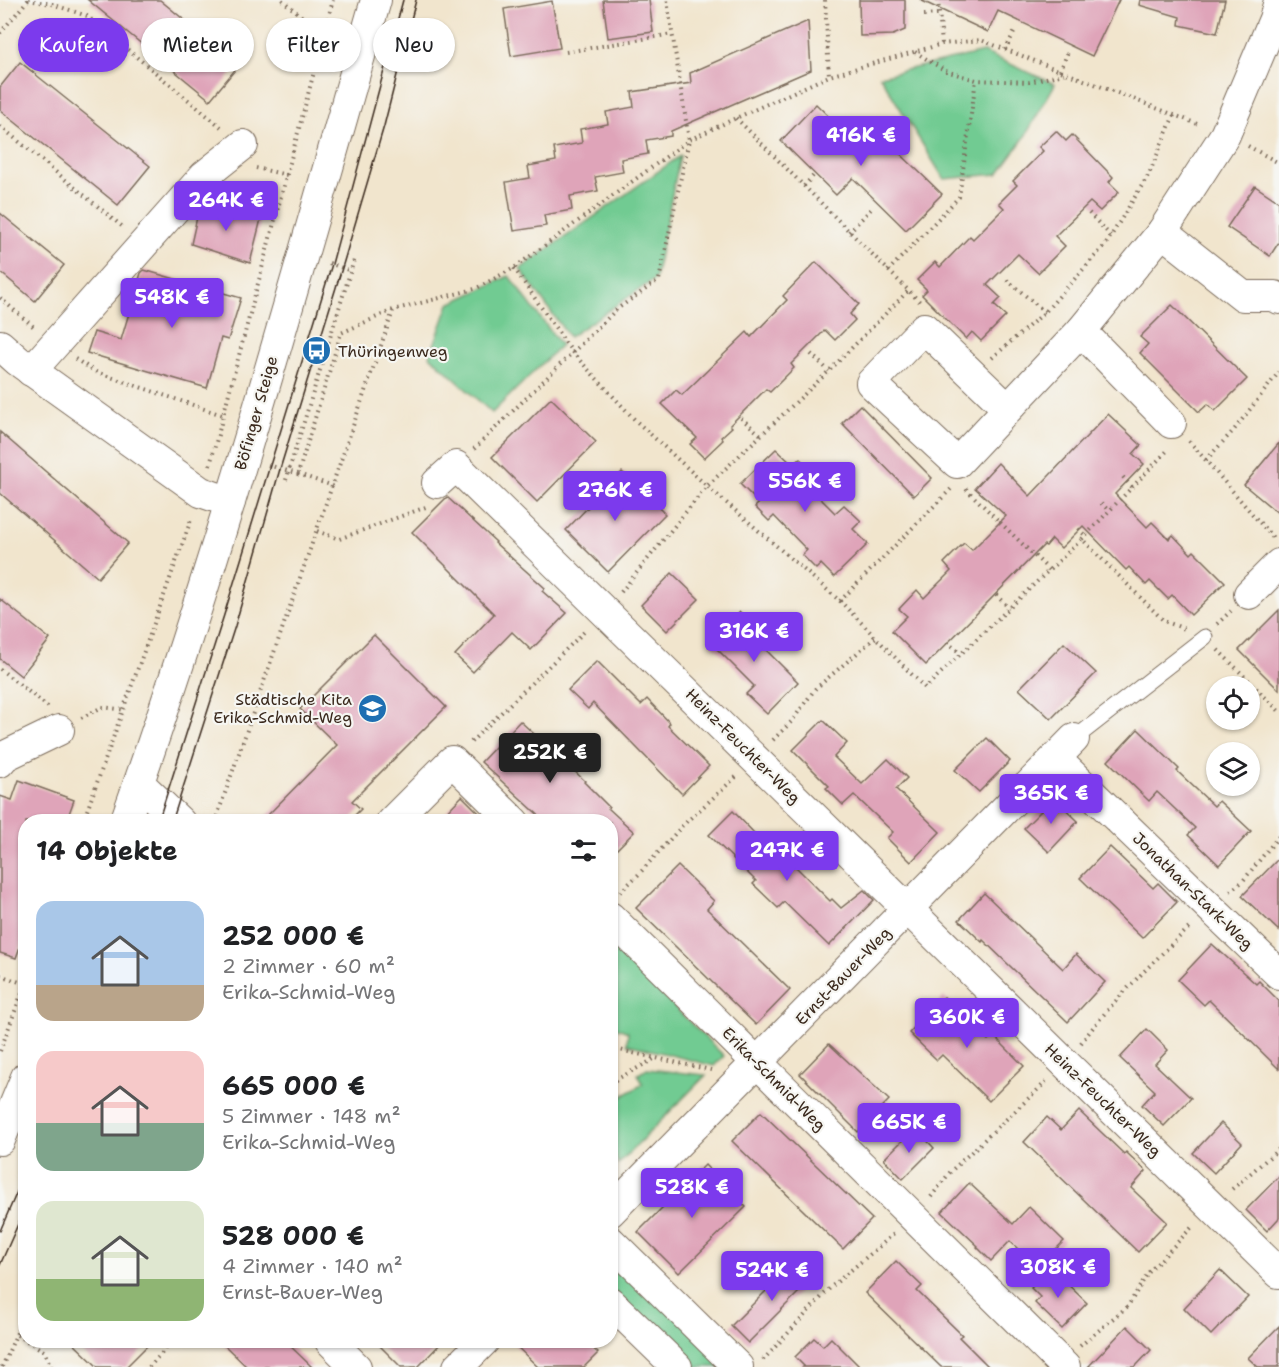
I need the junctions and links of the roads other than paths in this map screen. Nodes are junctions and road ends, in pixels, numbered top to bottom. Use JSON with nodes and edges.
{"nodes":[{"id":1,"x":376,"y":0,"type":"edge"},
{"id":2,"x":1279,"y":1,"type":"edge"},
{"id":3,"x":243,"y":145,"type":"road end"},
{"id":4,"x":1162,"y":232,"type":"junction"},
{"id":5,"x":1279,"y":299,"type":"edge"},
{"id":6,"x":1081,"y":331,"type":"junction"},
{"id":7,"x":0,"y":345,"type":"edge"},
{"id":8,"x":31,"y":370,"type":"junction"},
{"id":9,"x":1007,"y":408,"type":"junction"},
{"id":10,"x":1177,"y":429,"type":"road end"},
{"id":11,"x":447,"y":474,"type":"road end"},
{"id":12,"x":230,"y":501,"type":"junction"},
{"id":13,"x":1279,"y":564,"type":"edge"},
{"id":14,"x":1249,"y":594,"type":"road end"},
{"id":15,"x":1204,"y":637,"type":"road end"},
{"id":16,"x":64,"y":727,"type":"road end"},
{"id":17,"x":1065,"y":749,"type":"junction"},
{"id":18,"x":0,"y":762,"type":"edge"},
{"id":19,"x":139,"y":783,"type":"junction"},
{"id":20,"x":129,"y":814,"type":"edge"},
{"id":21,"x":172,"y":814,"type":"edge"},
{"id":22,"x":399,"y":814,"type":"edge"},
{"id":23,"x":506,"y":814,"type":"edge"},
{"id":24,"x":909,"y":909,"type":"junction"},
{"id":25,"x":618,"y":925,"type":"edge"},
{"id":26,"x":1279,"y":974,"type":"edge"},
{"id":27,"x":758,"y":1063,"type":"junction"},
{"id":28,"x":18,"y":1093,"type":"edge"},
{"id":29,"x":4,"y":1121,"type":"edge"},
{"id":30,"x":618,"y":1204,"type":"edge"},
{"id":31,"x":618,"y":1248,"type":"edge"},
{"id":32,"x":1279,"y":1273,"type":"edge"},
{"id":33,"x":618,"y":1310,"type":"edge"},
{"id":34,"x":337,"y":1348,"type":"edge"},
{"id":35,"x":477,"y":1348,"type":"edge"},
{"id":36,"x":1063,"y":1364,"type":"edge"},
{"id":37,"x":356,"y":1367,"type":"edge"},
{"id":38,"x":458,"y":1367,"type":"edge"},
{"id":39,"x":677,"y":1367,"type":"edge"},
{"id":40,"x":738,"y":1367,"type":"edge"}],
"edges":[{"from":1,"to":12,"type":"street","name":"Böfinger Steige"},
{"from":2,"to":4,"type":"street"},
{"from":3,"to":8,"type":"street"},
{"from":4,"to":5,"type":"street"},
{"from":4,"to":6,"type":"street"},
{"from":6,"to":9,"type":"street"},
{"from":6,"to":10,"type":"street"},
{"from":7,"to":8,"type":"street"},
{"from":8,"to":12,"type":"street"},
{"from":9,"to":9,"type":"street"},
{"from":11,"to":24,"type":"street","name":"Heinz-Feuchter-Weg"},
{"from":12,"to":19,"type":"street","name":"Böfinger Steige"},
{"from":13,"to":14,"type":"street"},
{"from":15,"to":17,"type":"lane"},
{"from":16,"to":18,"type":"street"},
{"from":17,"to":24,"type":"street","name":"Ernst-Bauer-Weg"},
{"from":17,"to":26,"type":"street","name":"Jonathan-Stark-Weg"},
{"from":19,"to":20,"type":"street","name":"Böfinger Steige"},
{"from":19,"to":21,"type":"street"},
{"from":22,"to":23,"type":"street"},
{"from":24,"to":27,"type":"street","name":"Ernst-Bauer-Weg"},
{"from":24,"to":32,"type":"street","name":"Heinz-Feuchter-Weg"},
{"from":25,"to":27,"type":"street","name":"Erika-Schmid-Weg"},
{"from":27,"to":30,"type":"street","name":"Ernst-Bauer-Weg"},
{"from":27,"to":36,"type":"street","name":"Erika-Schmid-Weg"},
{"from":28,"to":29,"type":"street"},
{"from":31,"to":40,"type":"street"},
{"from":33,"to":39,"type":"street"},
{"from":34,"to":37,"type":"street"},
{"from":35,"to":38,"type":"street"}]}
